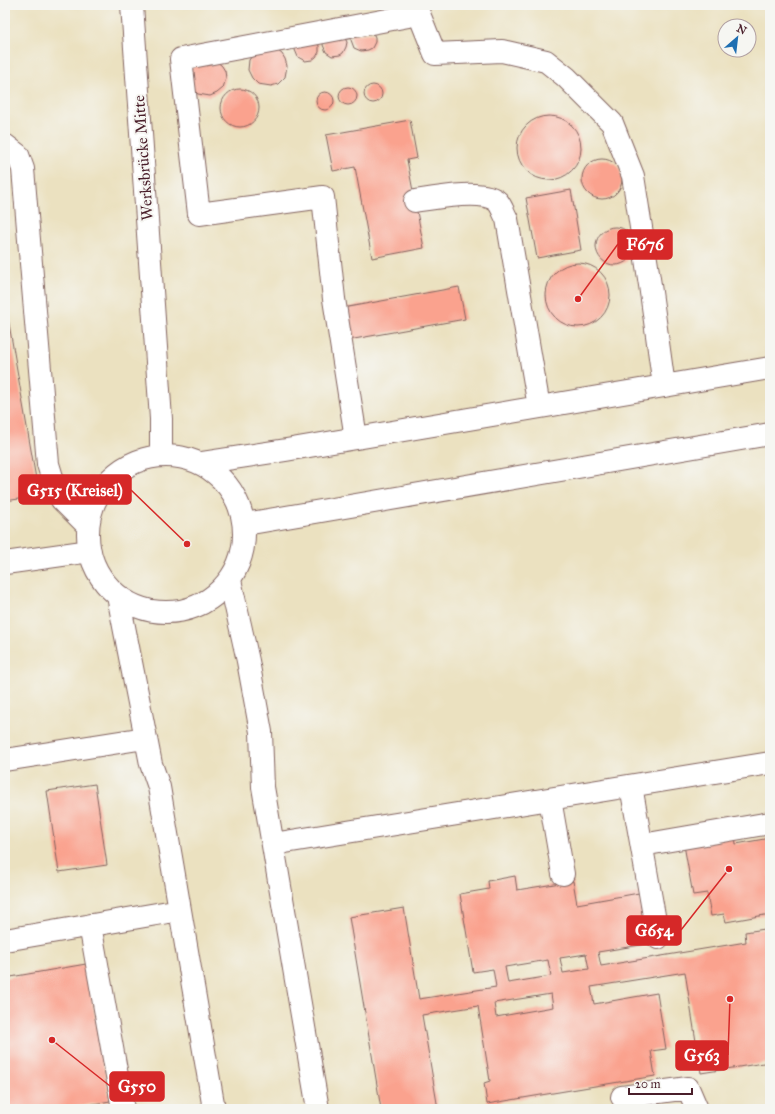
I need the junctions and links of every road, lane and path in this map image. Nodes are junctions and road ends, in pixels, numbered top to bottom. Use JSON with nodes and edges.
{"nodes":[{"id":1,"x":132,"y":5,"type":"edge"},
{"id":2,"x":5,"y":145,"type":"edge"},
{"id":3,"x":415,"y":200,"type":"dead end"},
{"id":4,"x":770,"y":368,"type":"edge"},
{"id":5,"x":664,"y":386,"type":"junction"},
{"id":6,"x":539,"y":407,"type":"junction"},
{"id":7,"x":770,"y":434,"type":"edge"},
{"id":8,"x":356,"y":438,"type":"junction"},
{"id":9,"x":161,"y":455,"type":"junction"},
{"id":10,"x":201,"y":463,"type":"junction"},
{"id":11,"x":245,"y":524,"type":"junction"},
{"id":12,"x":88,"y":526,"type":"junction"},
{"id":13,"x":90,"y":551,"type":"junction"},
{"id":14,"x":5,"y":563,"type":"edge"},
{"id":15,"x":230,"y":580,"type":"junction"},
{"id":16,"x":118,"y":596,"type":"junction"},
{"id":17,"x":145,"y":738,"type":"junction"},
{"id":18,"x":5,"y":760,"type":"edge"},
{"id":19,"x":770,"y":763,"type":"edge"},
{"id":20,"x":632,"y":786,"type":"junction"},
{"id":21,"x":550,"y":799,"type":"junction"},
{"id":22,"x":770,"y":823,"type":"edge"},
{"id":23,"x":273,"y":844,"type":"junction"},
{"id":24,"x":642,"y":845,"type":"junction"},
{"id":25,"x":563,"y":874,"type":"dead end"},
{"id":26,"x":180,"y":910,"type":"junction"},
{"id":27,"x":90,"y":925,"type":"junction"},
{"id":28,"x":658,"y":938,"type":"dead end"},
{"id":29,"x":5,"y":940,"type":"edge"},
{"id":30,"x":622,"y":1096,"type":"dead end"},
{"id":31,"x":123,"y":1109,"type":"edge"},
{"id":32,"x":214,"y":1109,"type":"edge"},
{"id":33,"x":318,"y":1109,"type":"edge"},
{"id":34,"x":697,"y":1109,"type":"edge"}],
"edges":[{"from":1,"to":9,"type":"street","name":"Werksbrücke Mitte"},
{"from":2,"to":12,"type":"street"},
{"from":3,"to":6,"type":"street"},
{"from":4,"to":5,"type":"street"},
{"from":5,"to":6,"type":"street"},
{"from":5,"to":8,"type":"street"},
{"from":6,"to":8,"type":"street"},
{"from":7,"to":11,"type":"street"},
{"from":8,"to":10,"type":"street"},
{"from":9,"to":10,"type":"street"},
{"from":9,"to":12,"type":"street"},
{"from":10,"to":11,"type":"street"},
{"from":11,"to":15,"type":"street"},
{"from":12,"to":13,"type":"street"},
{"from":13,"to":14,"type":"street"},
{"from":13,"to":16,"type":"street"},
{"from":15,"to":16,"type":"street"},
{"from":15,"to":23,"type":"street"},
{"from":16,"to":17,"type":"street"},
{"from":17,"to":18,"type":"street"},
{"from":17,"to":26,"type":"street"},
{"from":19,"to":20,"type":"street"},
{"from":20,"to":21,"type":"street"},
{"from":20,"to":24,"type":"street"},
{"from":21,"to":23,"type":"street"},
{"from":21,"to":25,"type":"street"},
{"from":22,"to":24,"type":"street"},
{"from":23,"to":33,"type":"street"},
{"from":24,"to":28,"type":"street"},
{"from":26,"to":27,"type":"street"},
{"from":26,"to":32,"type":"street"},
{"from":27,"to":29,"type":"street"},
{"from":27,"to":31,"type":"street"},
{"from":30,"to":34,"type":"street"}]}
